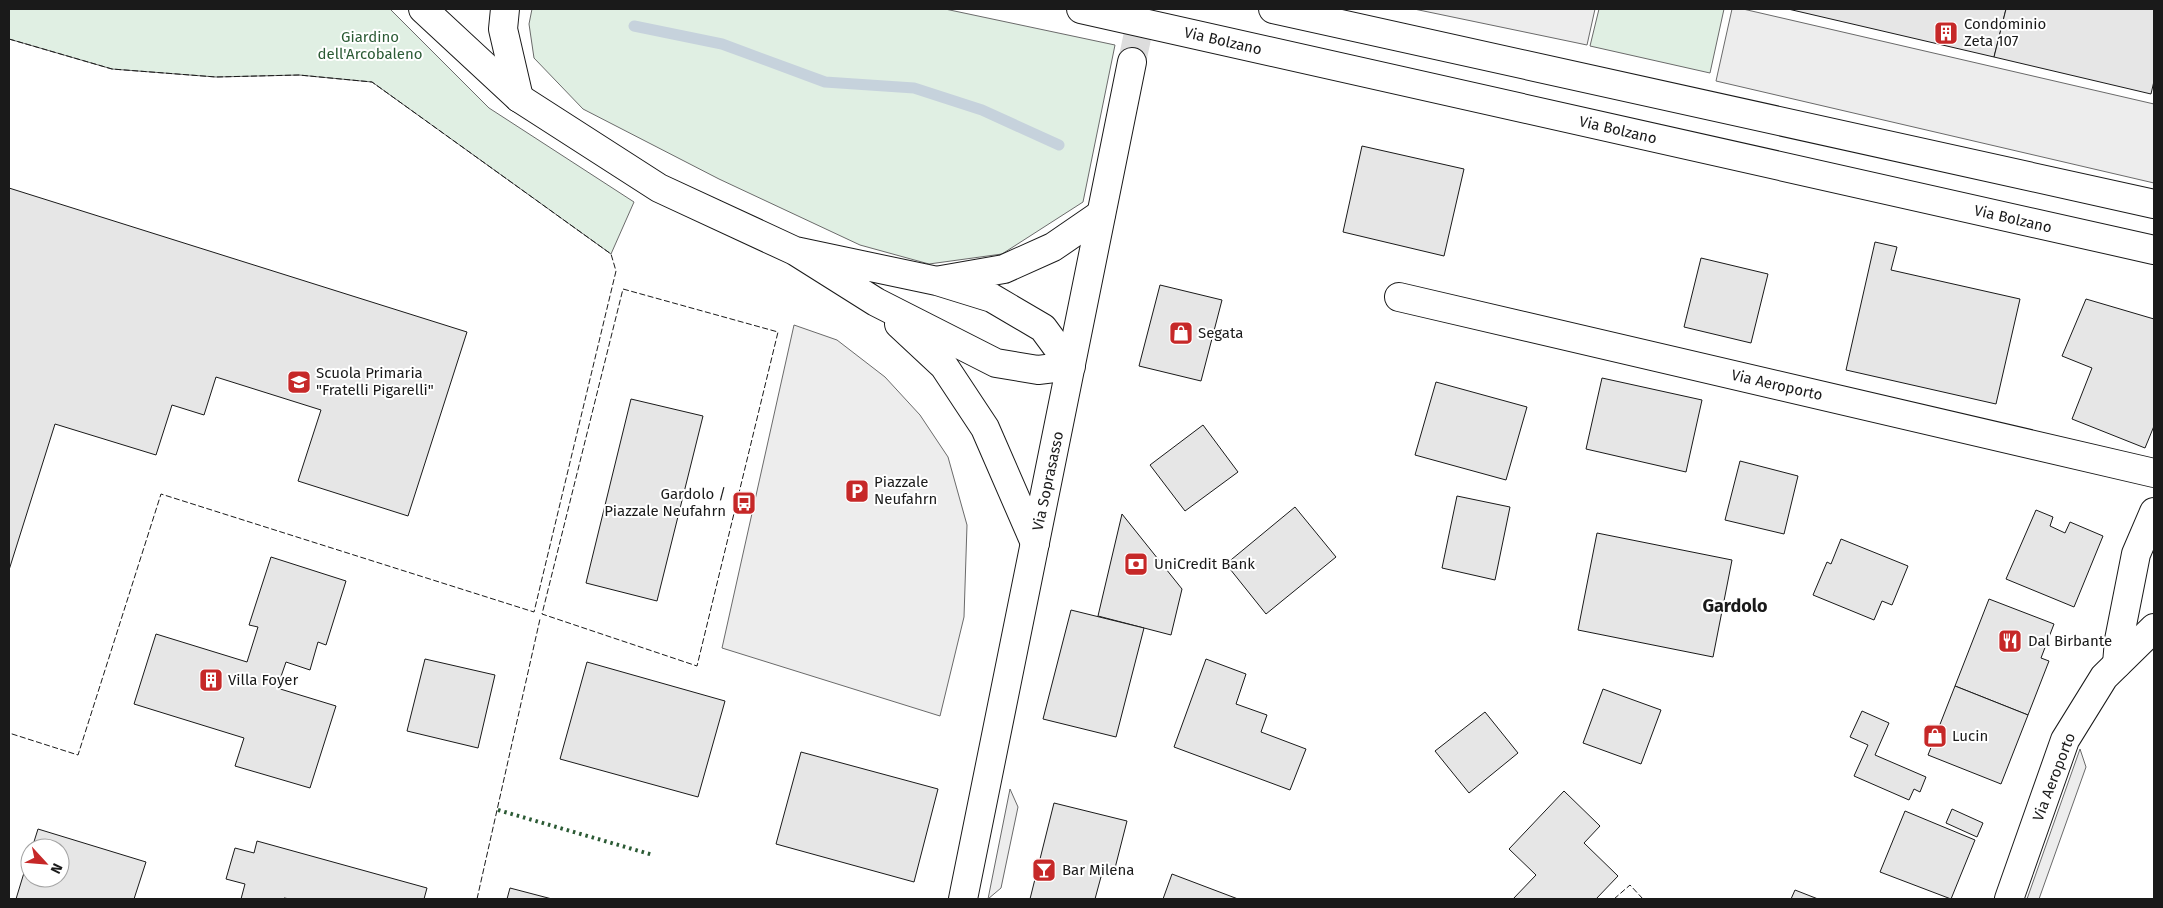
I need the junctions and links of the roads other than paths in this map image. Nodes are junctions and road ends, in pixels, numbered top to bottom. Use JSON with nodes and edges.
{"nodes":[{"id":1,"x":423,"y":9,"type":"edge"},
{"id":2,"x":505,"y":9,"type":"edge"},
{"id":3,"x":1082,"y":9,"type":"edge"},
{"id":4,"x":1273,"y":9,"type":"edge"},
{"id":5,"x":1132,"y":62,"type":"tunnel mouth"},
{"id":6,"x":519,"y":98,"type":"junction"},
{"id":7,"x":2154,"y":204,"type":"edge"},
{"id":8,"x":1100,"y":214,"type":"junction"},
{"id":9,"x":2154,"y":250,"type":"edge"},
{"id":10,"x":795,"y":251,"type":"junction"},
{"id":11,"x":937,"y":281,"type":"junction"},
{"id":12,"x":1399,"y":296,"type":"dead end"},
{"id":13,"x":876,"y":302,"type":"junction"},
{"id":14,"x":1071,"y":366,"type":"junction"},
{"id":15,"x":2154,"y":473,"type":"edge"},
{"id":16,"x":2154,"y":512,"type":"edge"},
{"id":17,"x":1035,"y":543,"type":"junction"},
{"id":18,"x":2154,"y":628,"type":"edge"},
{"id":19,"x":2117,"y":664,"type":"junction"},
{"id":20,"x":964,"y":899,"type":"edge"},
{"id":21,"x":2009,"y":899,"type":"edge"}],
"edges":[{"from":1,"to":6,"type":"main road"},
{"from":2,"to":6,"type":"main road"},
{"from":3,"to":9,"type":"main road","name":"Via Bolzano"},
{"from":4,"to":7,"type":"main road"},
{"from":5,"to":8,"type":"main road","name":"Via Soprasasso"},
{"from":6,"to":10,"type":"main road"},
{"from":8,"to":11,"type":"main road"},
{"from":8,"to":14,"type":"main road","name":"Via Soprasasso"},
{"from":10,"to":11,"type":"main road"},
{"from":10,"to":13,"type":"main road"},
{"from":11,"to":14,"type":"main road"},
{"from":12,"to":15,"type":"main road","name":"Via Aeroporto"},
{"from":13,"to":14,"type":"main road"},
{"from":13,"to":17,"type":"main road"},
{"from":14,"to":17,"type":"main road","name":"Via Soprasasso"},
{"from":16,"to":19,"type":"main road"},
{"from":17,"to":20,"type":"main road","name":"Via Soprasasso"},
{"from":18,"to":19,"type":"main road","name":"Via Aeroporto"},
{"from":19,"to":21,"type":"main road","name":"Via Aeroporto"}]}
